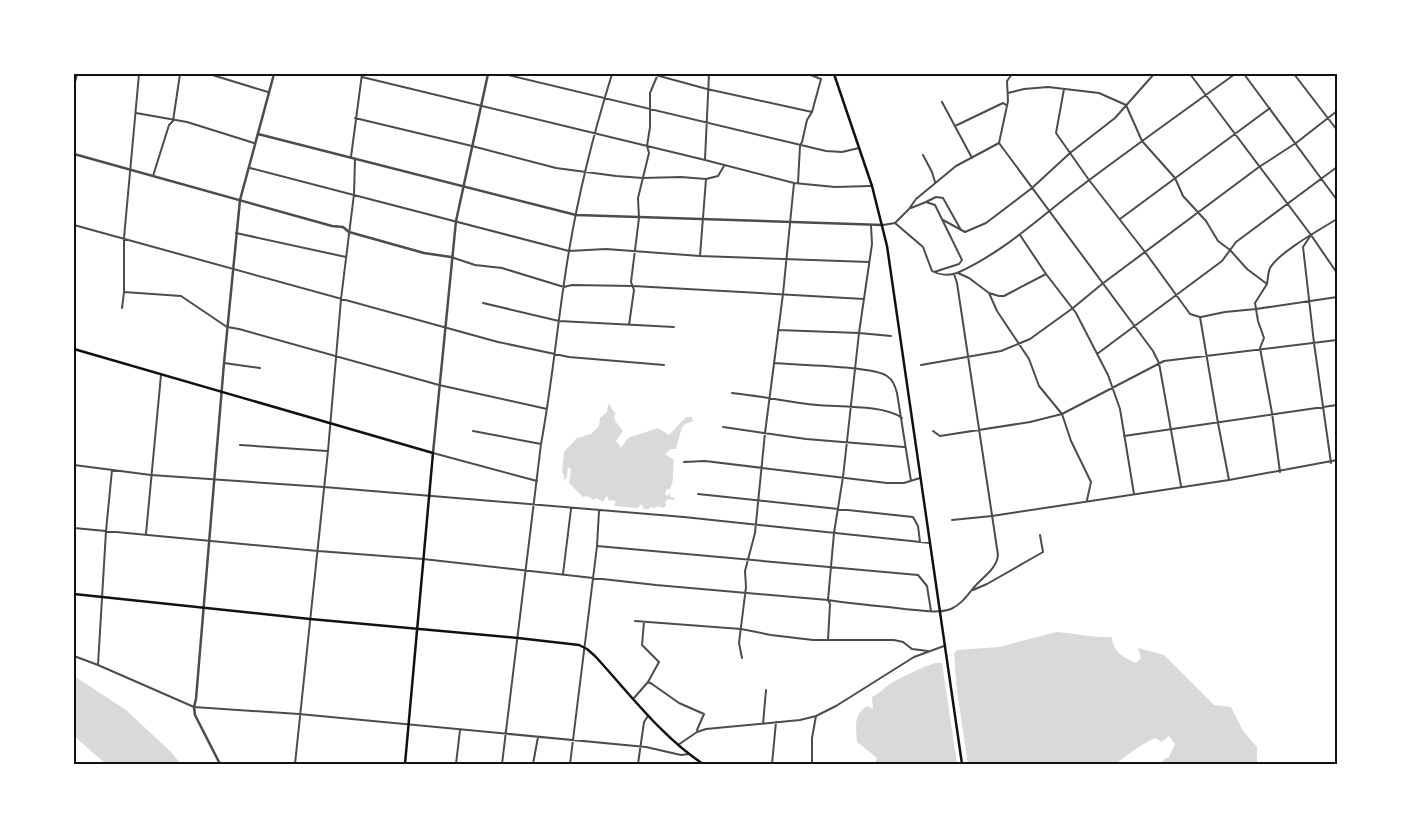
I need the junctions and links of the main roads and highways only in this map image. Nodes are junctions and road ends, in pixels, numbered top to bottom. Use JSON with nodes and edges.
{"nodes":[{"id":1,"x":834,"y":74,"type":"edge"},
{"id":2,"x":74,"y":349,"type":"edge"},
{"id":3,"x":74,"y":594,"type":"edge"},
{"id":4,"x":418,"y":628,"type":"junction"},
{"id":5,"x":405,"y":764,"type":"edge"},
{"id":6,"x":703,"y":764,"type":"edge"},
{"id":7,"x":962,"y":764,"type":"edge"}],
"edges":[{"from":1,"to":7,"type":"main road"},
{"from":2,"to":4,"type":"main road"},
{"from":3,"to":4,"type":"main road"},
{"from":4,"to":5,"type":"main road"},
{"from":4,"to":6,"type":"main road"}]}
